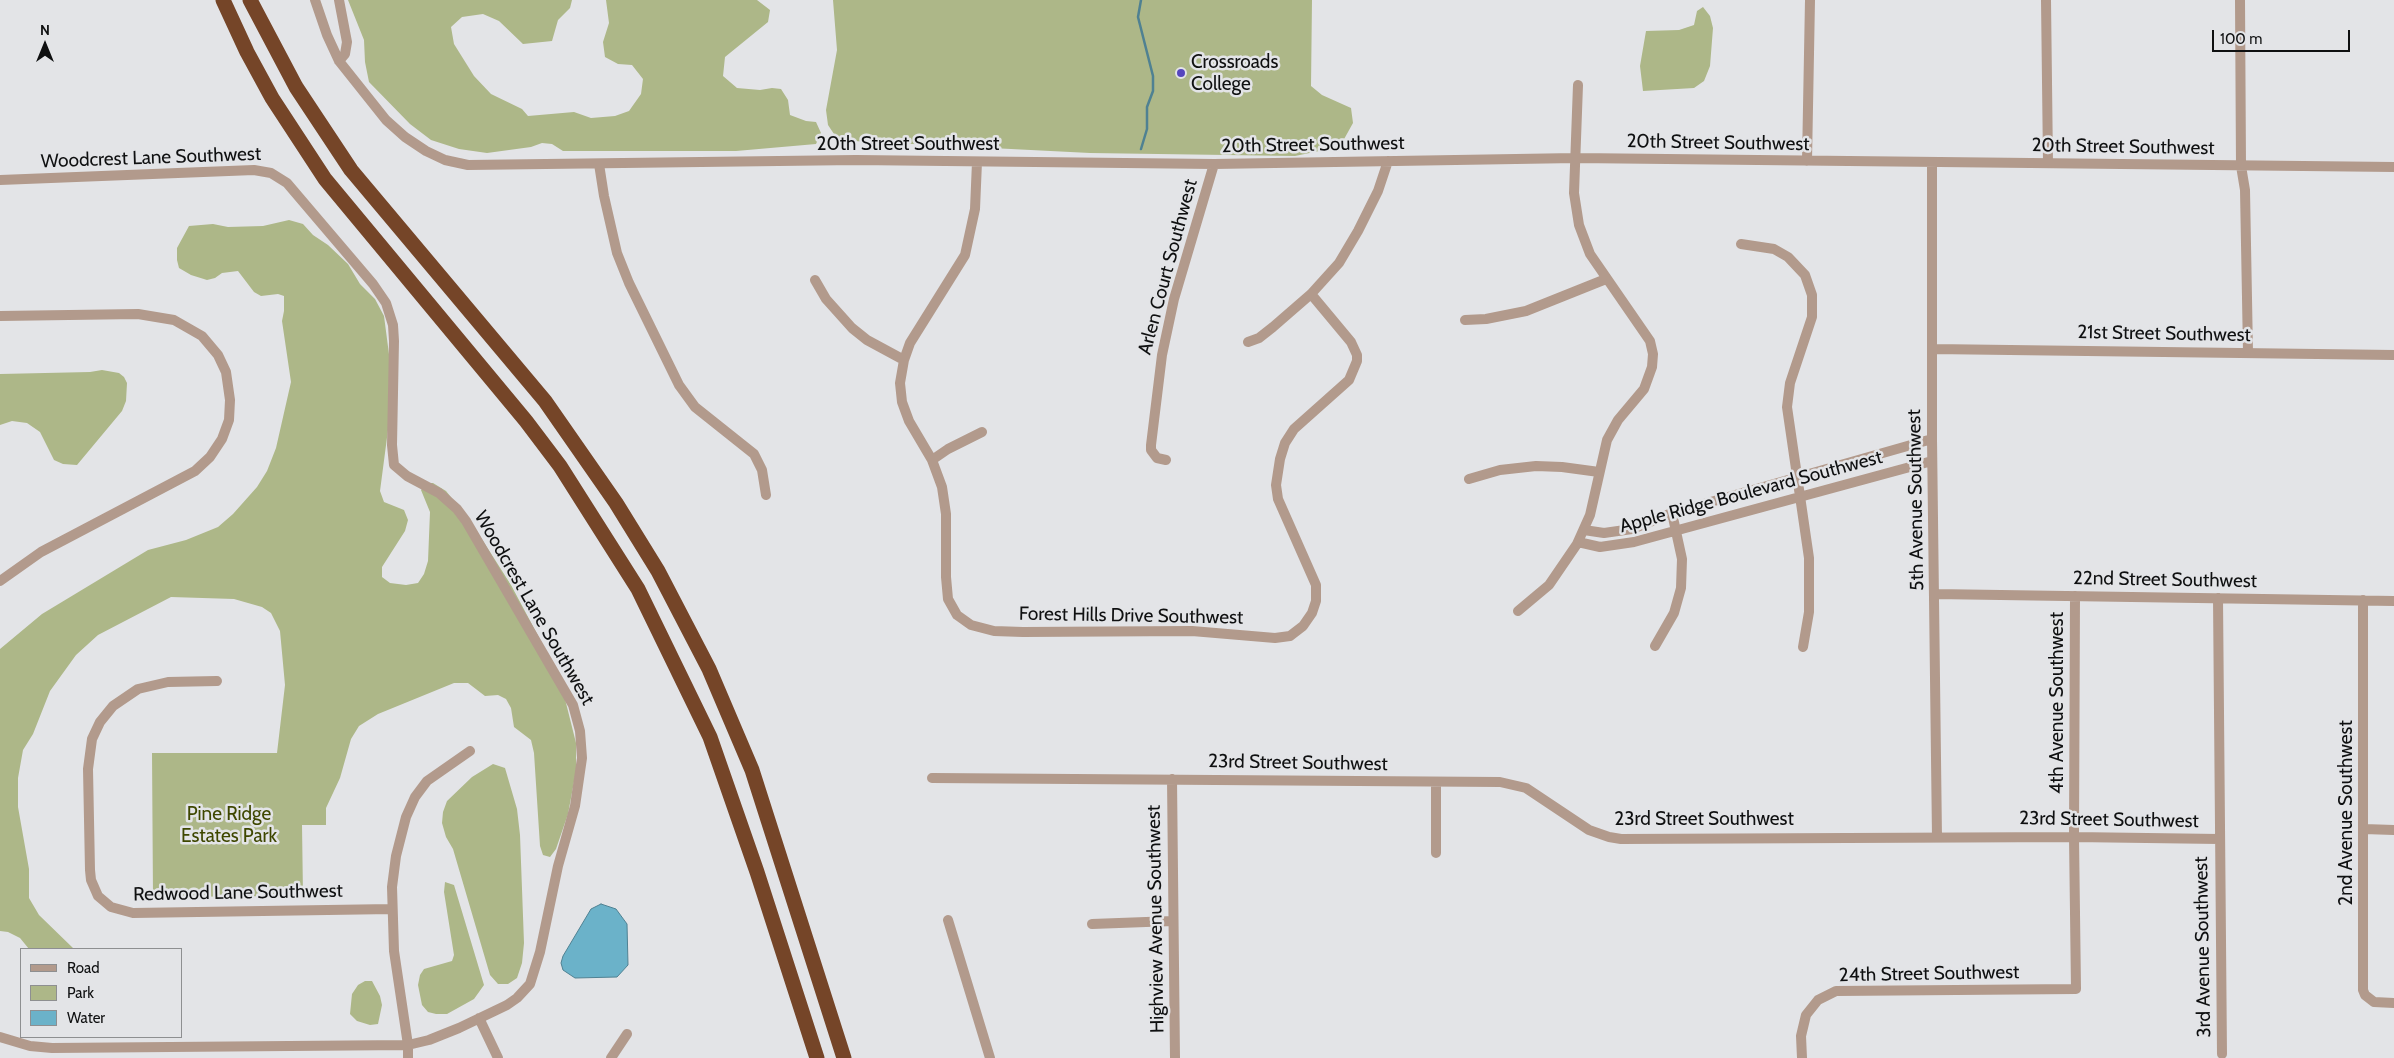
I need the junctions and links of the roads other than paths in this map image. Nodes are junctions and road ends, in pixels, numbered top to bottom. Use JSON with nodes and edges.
{"nodes":[{"id":1,"x":223,"y":0,"type":"edge"},
{"id":2,"x":250,"y":0,"type":"edge"},
{"id":3,"x":315,"y":0,"type":"edge"},
{"id":4,"x":338,"y":0,"type":"edge"},
{"id":5,"x":1810,"y":0,"type":"edge"},
{"id":6,"x":2046,"y":0,"type":"edge"},
{"id":7,"x":2240,"y":0,"type":"edge"},
{"id":8,"x":339,"y":61,"type":"junction"},
{"id":9,"x":1578,"y":85,"type":"dead end"},
{"id":10,"x":1576,"y":158,"type":"junction"},
{"id":11,"x":1388,"y":161,"type":"junction"},
{"id":12,"x":1807,"y":161,"type":"junction"},
{"id":13,"x":977,"y":162,"type":"junction"},
{"id":14,"x":1932,"y":162,"type":"junction"},
{"id":15,"x":2048,"y":163,"type":"junction"},
{"id":16,"x":599,"y":164,"type":"junction"},
{"id":17,"x":1214,"y":164,"type":"junction"},
{"id":18,"x":2242,"y":166,"type":"junction"},
{"id":19,"x":2394,"y":167,"type":"edge"},
{"id":20,"x":0,"y":180,"type":"edge"},
{"id":21,"x":1741,"y":244,"type":"dead end"},
{"id":22,"x":1606,"y":279,"type":"junction"},
{"id":23,"x":814,"y":280,"type":"dead end"},
{"id":24,"x":1311,"y":294,"type":"junction"},
{"id":25,"x":0,"y":316,"type":"edge"},
{"id":26,"x":1465,"y":320,"type":"dead end"},
{"id":27,"x":1248,"y":342,"type":"dead end"},
{"id":28,"x":1933,"y":349,"type":"junction"},
{"id":29,"x":2248,"y":352,"type":"junction"},
{"id":30,"x":2394,"y":355,"type":"edge"},
{"id":31,"x":904,"y":360,"type":"junction"},
{"id":32,"x":982,"y":432,"type":"dead end"},
{"id":33,"x":1932,"y":439,"type":"junction"},
{"id":34,"x":932,"y":460,"type":"junction"},
{"id":35,"x":1166,"y":460,"type":"dead end"},
{"id":36,"x":1932,"y":461,"type":"junction"},
{"id":37,"x":1599,"y":472,"type":"junction"},
{"id":38,"x":1469,"y":479,"type":"dead end"},
{"id":39,"x":1798,"y":479,"type":"junction"},
{"id":40,"x":766,"y":495,"type":"dead end"},
{"id":41,"x":1801,"y":497,"type":"junction"},
{"id":42,"x":1672,"y":513,"type":"junction"},
{"id":43,"x":1584,"y":530,"type":"junction"},
{"id":44,"x":1676,"y":530,"type":"junction"},
{"id":45,"x":1578,"y":542,"type":"junction"},
{"id":46,"x":0,"y":581,"type":"edge"},
{"id":47,"x":1935,"y":594,"type":"junction"},
{"id":48,"x":2074,"y":596,"type":"junction"},
{"id":49,"x":2218,"y":598,"type":"junction"},
{"id":50,"x":2363,"y":600,"type":"junction"},
{"id":51,"x":2394,"y":601,"type":"edge"},
{"id":52,"x":1518,"y":611,"type":"dead end"},
{"id":53,"x":1655,"y":646,"type":"dead end"},
{"id":54,"x":1803,"y":647,"type":"dead end"},
{"id":55,"x":217,"y":681,"type":"dead end"},
{"id":56,"x":470,"y":751,"type":"dead end"},
{"id":57,"x":932,"y":778,"type":"dead end"},
{"id":58,"x":1172,"y":780,"type":"junction"},
{"id":59,"x":1436,"y":782,"type":"junction"},
{"id":60,"x":2364,"y":829,"type":"junction"},
{"id":61,"x":2394,"y":830,"type":"edge"},
{"id":62,"x":1937,"y":837,"type":"junction"},
{"id":63,"x":2074,"y":837,"type":"junction"},
{"id":64,"x":2219,"y":839,"type":"junction"},
{"id":65,"x":1436,"y":853,"type":"dead end"},
{"id":66,"x":392,"y":909,"type":"junction"},
{"id":67,"x":948,"y":920,"type":"dead end"},
{"id":68,"x":1173,"y":921,"type":"junction"},
{"id":69,"x":1092,"y":924,"type":"dead end"},
{"id":70,"x":2076,"y":989,"type":"joint"},
{"id":71,"x":2394,"y":1003,"type":"edge"},
{"id":72,"x":479,"y":1018,"type":"junction"},
{"id":73,"x":627,"y":1034,"type":"dead end"},
{"id":74,"x":1,"y":1041,"type":"edge"},
{"id":75,"x":408,"y":1045,"type":"junction"},
{"id":76,"x":2222,"y":1054,"type":"dead end"},
{"id":77,"x":408,"y":1058,"type":"edge"},
{"id":78,"x":498,"y":1058,"type":"edge"},
{"id":79,"x":611,"y":1058,"type":"edge"},
{"id":80,"x":817,"y":1058,"type":"edge"},
{"id":81,"x":844,"y":1058,"type":"edge"},
{"id":82,"x":990,"y":1058,"type":"edge"},
{"id":83,"x":1175,"y":1058,"type":"edge"},
{"id":84,"x":1802,"y":1058,"type":"edge"}],
"edges":[{"from":1,"to":80,"type":"highway"},
{"from":2,"to":81,"type":"highway"},
{"from":3,"to":8,"type":"street","name":"20th Street Southwest"},
{"from":4,"to":8,"type":"street"},
{"from":5,"to":12,"type":"street"},
{"from":6,"to":15,"type":"street"},
{"from":7,"to":18,"type":"street"},
{"from":8,"to":16,"type":"street","name":"20th Street Southwest"},
{"from":9,"to":10,"type":"street"},
{"from":10,"to":11,"type":"street","name":"20th Street Southwest"},
{"from":10,"to":12,"type":"street","name":"20th Street Southwest"},
{"from":10,"to":22,"type":"street"},
{"from":11,"to":17,"type":"street","name":"20th Street Southwest"},
{"from":11,"to":24,"type":"street"},
{"from":12,"to":14,"type":"street","name":"20th Street Southwest"},
{"from":13,"to":16,"type":"street","name":"20th Street Southwest"},
{"from":13,"to":17,"type":"street","name":"20th Street Southwest"},
{"from":13,"to":31,"type":"street","name":"Forest Hills Drive Southwest"},
{"from":14,"to":15,"type":"street","name":"20th Street Southwest"},
{"from":14,"to":28,"type":"street","name":"5th Avenue Southwest"},
{"from":15,"to":18,"type":"street","name":"20th Street Southwest"},
{"from":16,"to":40,"type":"street"},
{"from":17,"to":35,"type":"street","name":"Arlen Court Southwest"},
{"from":18,"to":19,"type":"street","name":"20th Street Southwest"},
{"from":18,"to":29,"type":"street"},
{"from":20,"to":72,"type":"street","name":"Woodcrest Lane Southwest"},
{"from":21,"to":39,"type":"street"},
{"from":22,"to":26,"type":"street"},
{"from":22,"to":37,"type":"street"},
{"from":23,"to":31,"type":"street"},
{"from":24,"to":27,"type":"street"},
{"from":24,"to":34,"type":"street","name":"Forest Hills Drive Southwest"},
{"from":25,"to":46,"type":"street"},
{"from":28,"to":29,"type":"street","name":"21st Street Southwest"},
{"from":28,"to":33,"type":"street","name":"5th Avenue Southwest"},
{"from":29,"to":30,"type":"street","name":"21st Street Southwest"},
{"from":31,"to":34,"type":"street","name":"Forest Hills Drive Southwest"},
{"from":32,"to":34,"type":"street"},
{"from":33,"to":36,"type":"street","name":"5th Avenue Southwest"},
{"from":33,"to":39,"type":"street","name":"Apple Ridge Boulevard Southwest"},
{"from":36,"to":41,"type":"street","name":"Apple Ridge Boulevard Southwest"},
{"from":36,"to":47,"type":"street","name":"5th Avenue Southwest"},
{"from":37,"to":38,"type":"street"},
{"from":37,"to":43,"type":"street"},
{"from":39,"to":41,"type":"street"},
{"from":39,"to":42,"type":"street","name":"Apple Ridge Boulevard Southwest"},
{"from":41,"to":44,"type":"street","name":"Apple Ridge Boulevard Southwest"},
{"from":41,"to":54,"type":"street"},
{"from":42,"to":43,"type":"street","name":"Apple Ridge Boulevard Southwest"},
{"from":42,"to":44,"type":"street"},
{"from":43,"to":45,"type":"street"},
{"from":44,"to":45,"type":"street","name":"Apple Ridge Boulevard Southwest"},
{"from":44,"to":53,"type":"street"},
{"from":45,"to":52,"type":"street"},
{"from":47,"to":48,"type":"street","name":"22nd Street Southwest"},
{"from":47,"to":62,"type":"street","name":"5th Avenue Southwest"},
{"from":48,"to":49,"type":"street","name":"22nd Street Southwest"},
{"from":48,"to":63,"type":"street","name":"4th Avenue Southwest"},
{"from":49,"to":50,"type":"street","name":"22nd Street Southwest"},
{"from":49,"to":64,"type":"street","name":"3rd Avenue Southwest"},
{"from":50,"to":51,"type":"street","name":"22nd Street Southwest"},
{"from":50,"to":60,"type":"street","name":"2nd Avenue Southwest"},
{"from":55,"to":66,"type":"street","name":"Redwood Lane Southwest"},
{"from":56,"to":66,"type":"street"},
{"from":57,"to":58,"type":"street","name":"23rd Street Southwest"},
{"from":58,"to":59,"type":"street","name":"23rd Street Southwest"},
{"from":58,"to":68,"type":"street","name":"Highview Avenue Southwest"},
{"from":59,"to":62,"type":"street","name":"23rd Street Southwest"},
{"from":59,"to":65,"type":"street"},
{"from":60,"to":61,"type":"street"},
{"from":60,"to":71,"type":"street","name":"2nd Avenue Southwest"},
{"from":62,"to":63,"type":"street","name":"23rd Street Southwest"},
{"from":63,"to":64,"type":"street","name":"23rd Street Southwest"},
{"from":63,"to":70,"type":"street","name":"4th Avenue Southwest"},
{"from":64,"to":76,"type":"street","name":"3rd Avenue Southwest"},
{"from":66,"to":75,"type":"street"},
{"from":67,"to":82,"type":"street"},
{"from":68,"to":69,"type":"street"},
{"from":68,"to":83,"type":"street","name":"Highview Avenue Southwest"},
{"from":70,"to":84,"type":"street","name":"24th Street Southwest"},
{"from":72,"to":75,"type":"street"},
{"from":72,"to":78,"type":"street"},
{"from":73,"to":79,"type":"street"},
{"from":74,"to":75,"type":"street"},
{"from":75,"to":77,"type":"street"}]}
